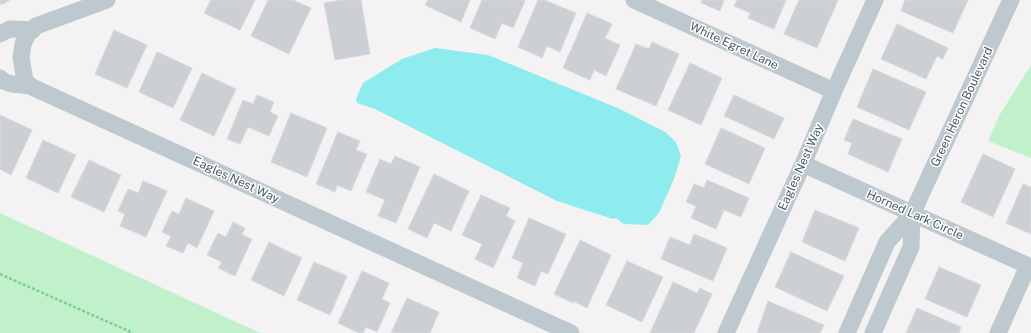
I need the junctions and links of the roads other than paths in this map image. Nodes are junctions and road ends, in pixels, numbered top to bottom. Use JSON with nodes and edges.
{"nodes":[{"id":1,"x":107,"y":0,"type":"edge"},
{"id":2,"x":634,"y":0,"type":"edge"},
{"id":3,"x":875,"y":0,"type":"edge"},
{"id":4,"x":1011,"y":0,"type":"edge"},
{"id":5,"x":33,"y":30,"type":"junction"},
{"id":6,"x":0,"y":34,"type":"edge"},
{"id":7,"x":0,"y":78,"type":"edge"},
{"id":8,"x":30,"y":86,"type":"junction"},
{"id":9,"x":834,"y":91,"type":"junction"},
{"id":10,"x":803,"y":164,"type":"junction"},
{"id":11,"x":912,"y":214,"type":"junction"},
{"id":12,"x":1029,"y":267,"type":"edge"},
{"id":13,"x":571,"y":333,"type":"edge"},
{"id":14,"x":726,"y":333,"type":"edge"},
{"id":15,"x":847,"y":333,"type":"edge"},
{"id":16,"x":873,"y":333,"type":"edge"},
{"id":17,"x":998,"y":333,"type":"edge"}],
"edges":[{"from":1,"to":5,"type":"street"},
{"from":2,"to":9,"type":"street","name":"White Egret Lane"},
{"from":3,"to":9,"type":"street","name":"Eagles Nest Way"},
{"from":4,"to":11,"type":"street","name":"Green Heron Boulevard"},
{"from":5,"to":6,"type":"street"},
{"from":5,"to":8,"type":"street"},
{"from":7,"to":8,"type":"street","name":"Eagles Nest Way"},
{"from":8,"to":13,"type":"street","name":"Eagles Nest Way"},
{"from":9,"to":10,"type":"street","name":"Eagles Nest Way"},
{"from":10,"to":11,"type":"street","name":"Horned Lark Circle"},
{"from":10,"to":14,"type":"street","name":"Eagles Nest Way"},
{"from":11,"to":12,"type":"street","name":"Horned Lark Circle"},
{"from":11,"to":15,"type":"street","name":"Green Heron Boulevard"},
{"from":11,"to":16,"type":"street","name":"Green Heron Boulevard"},
{"from":12,"to":17,"type":"street","name":"Horned Lark Circle"}]}
